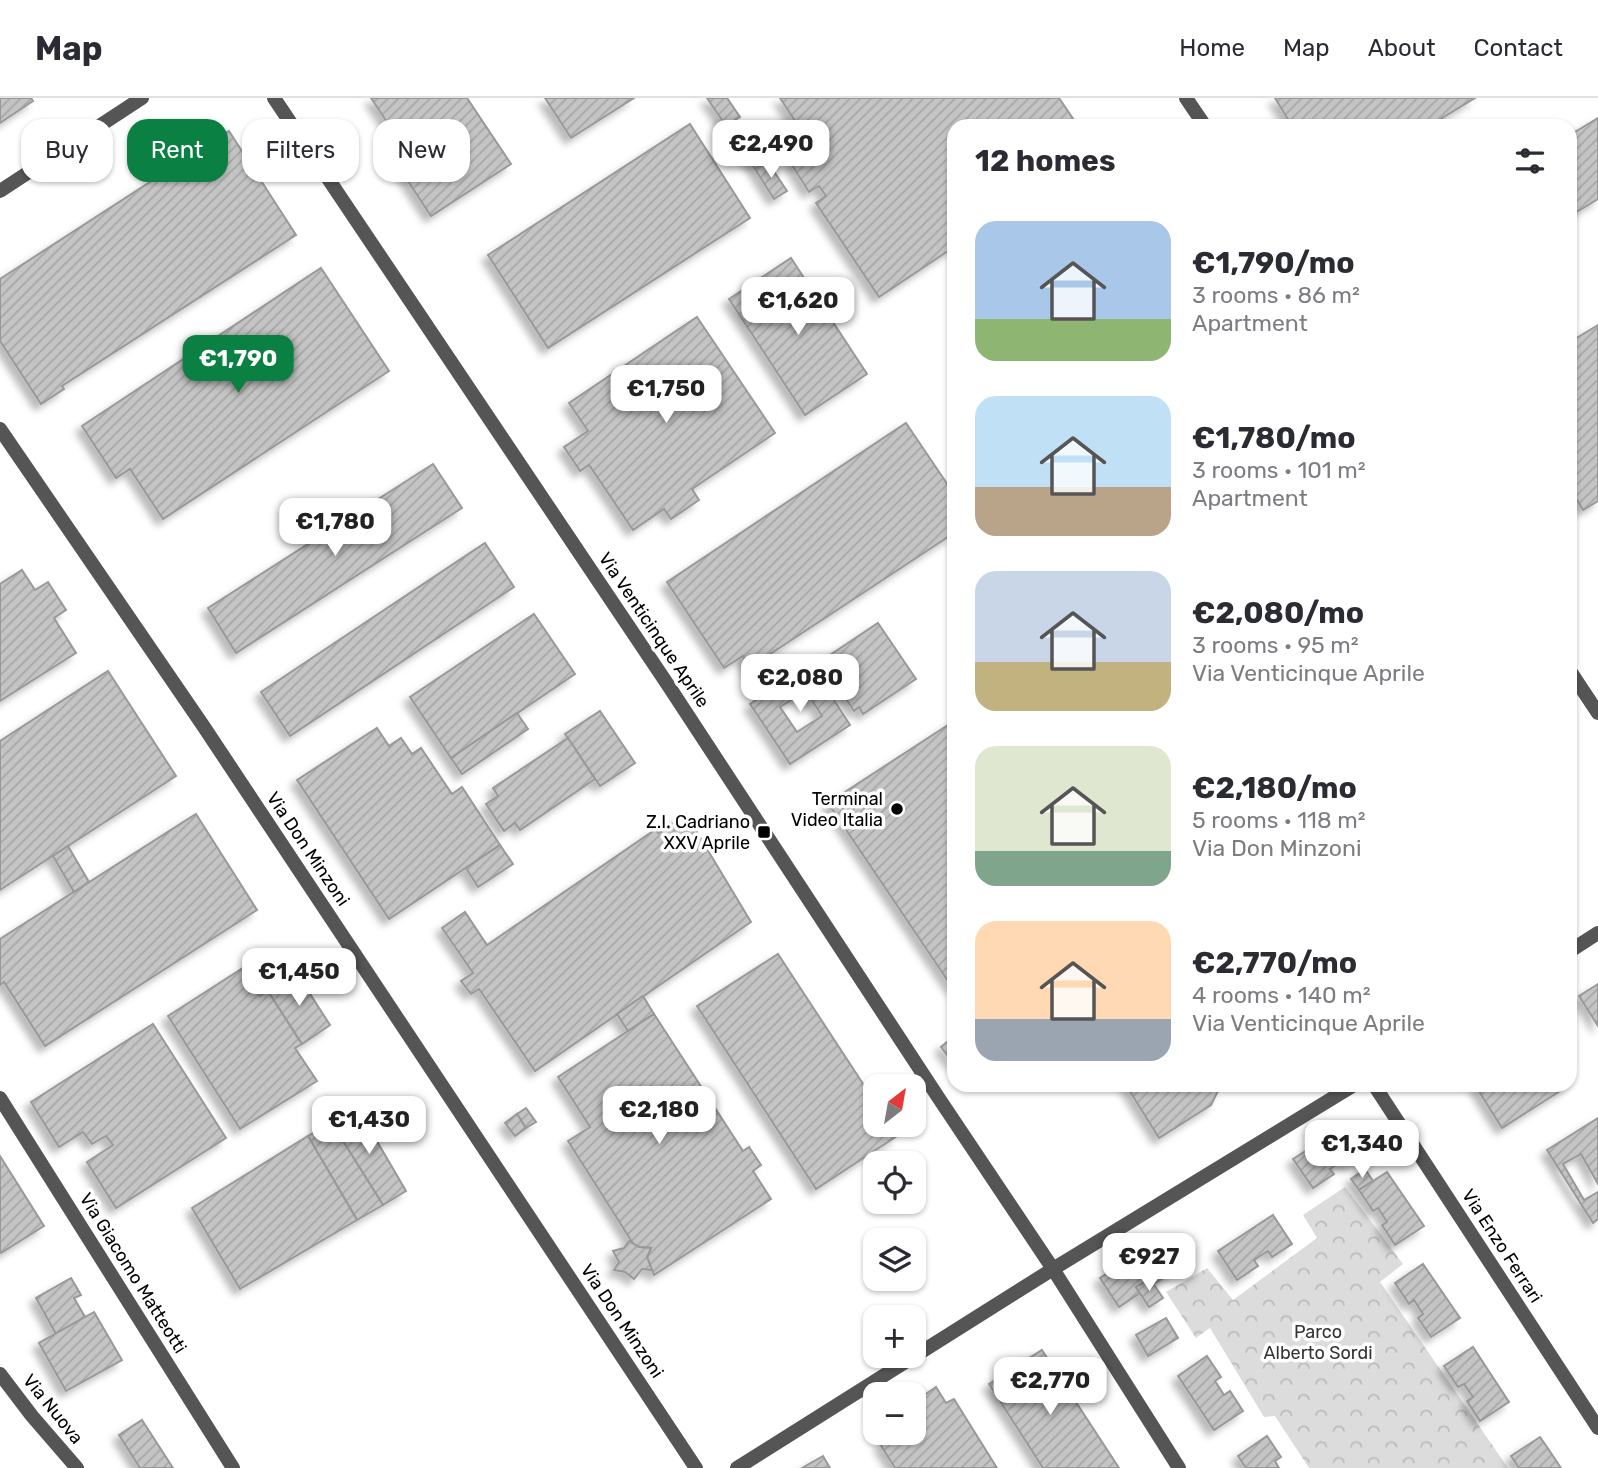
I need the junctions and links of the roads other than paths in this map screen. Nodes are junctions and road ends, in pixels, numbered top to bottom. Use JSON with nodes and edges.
{"nodes":[{"id":1,"x":142,"y":98,"type":"edge"},
{"id":2,"x":274,"y":98,"type":"edge"},
{"id":3,"x":1186,"y":98,"type":"edge"},
{"id":4,"x":1200,"y":119,"type":"edge"},
{"id":5,"x":0,"y":191,"type":"edge"},
{"id":6,"x":0,"y":429,"type":"edge"},
{"id":7,"x":1577,"y":682,"type":"edge"},
{"id":8,"x":1598,"y":713,"type":"edge"},
{"id":9,"x":1598,"y":933,"type":"edge"},
{"id":10,"x":1577,"y":946,"type":"edge"},
{"id":11,"x":1343,"y":1092,"type":"edge"},
{"id":12,"x":1379,"y":1092,"type":"edge"},
{"id":13,"x":0,"y":1098,"type":"edge"},
{"id":14,"x":1053,"y":1269,"type":"junction"},
{"id":15,"x":0,"y":1374,"type":"edge"},
{"id":16,"x":1598,"y":1429,"type":"edge"},
{"id":17,"x":77,"y":1468,"type":"edge"},
{"id":18,"x":233,"y":1468,"type":"edge"},
{"id":19,"x":696,"y":1468,"type":"edge"},
{"id":20,"x":737,"y":1468,"type":"edge"},
{"id":21,"x":1179,"y":1468,"type":"edge"}],
"edges":[{"from":1,"to":5,"type":"street"},
{"from":2,"to":14,"type":"street","name":"Via Venticinque Aprile"},
{"from":3,"to":4,"type":"street"},
{"from":6,"to":19,"type":"street","name":"Via Don Minzoni"},
{"from":7,"to":8,"type":"street"},
{"from":9,"to":10,"type":"street"},
{"from":11,"to":14,"type":"street"},
{"from":12,"to":16,"type":"street","name":"Via Enzo Ferrari"},
{"from":13,"to":18,"type":"street","name":"Via Giacomo Matteotti"},
{"from":14,"to":20,"type":"street"},
{"from":14,"to":21,"type":"street","name":"Via Venticinque Aprile"},
{"from":15,"to":17,"type":"street","name":"Via Nuova"}]}
